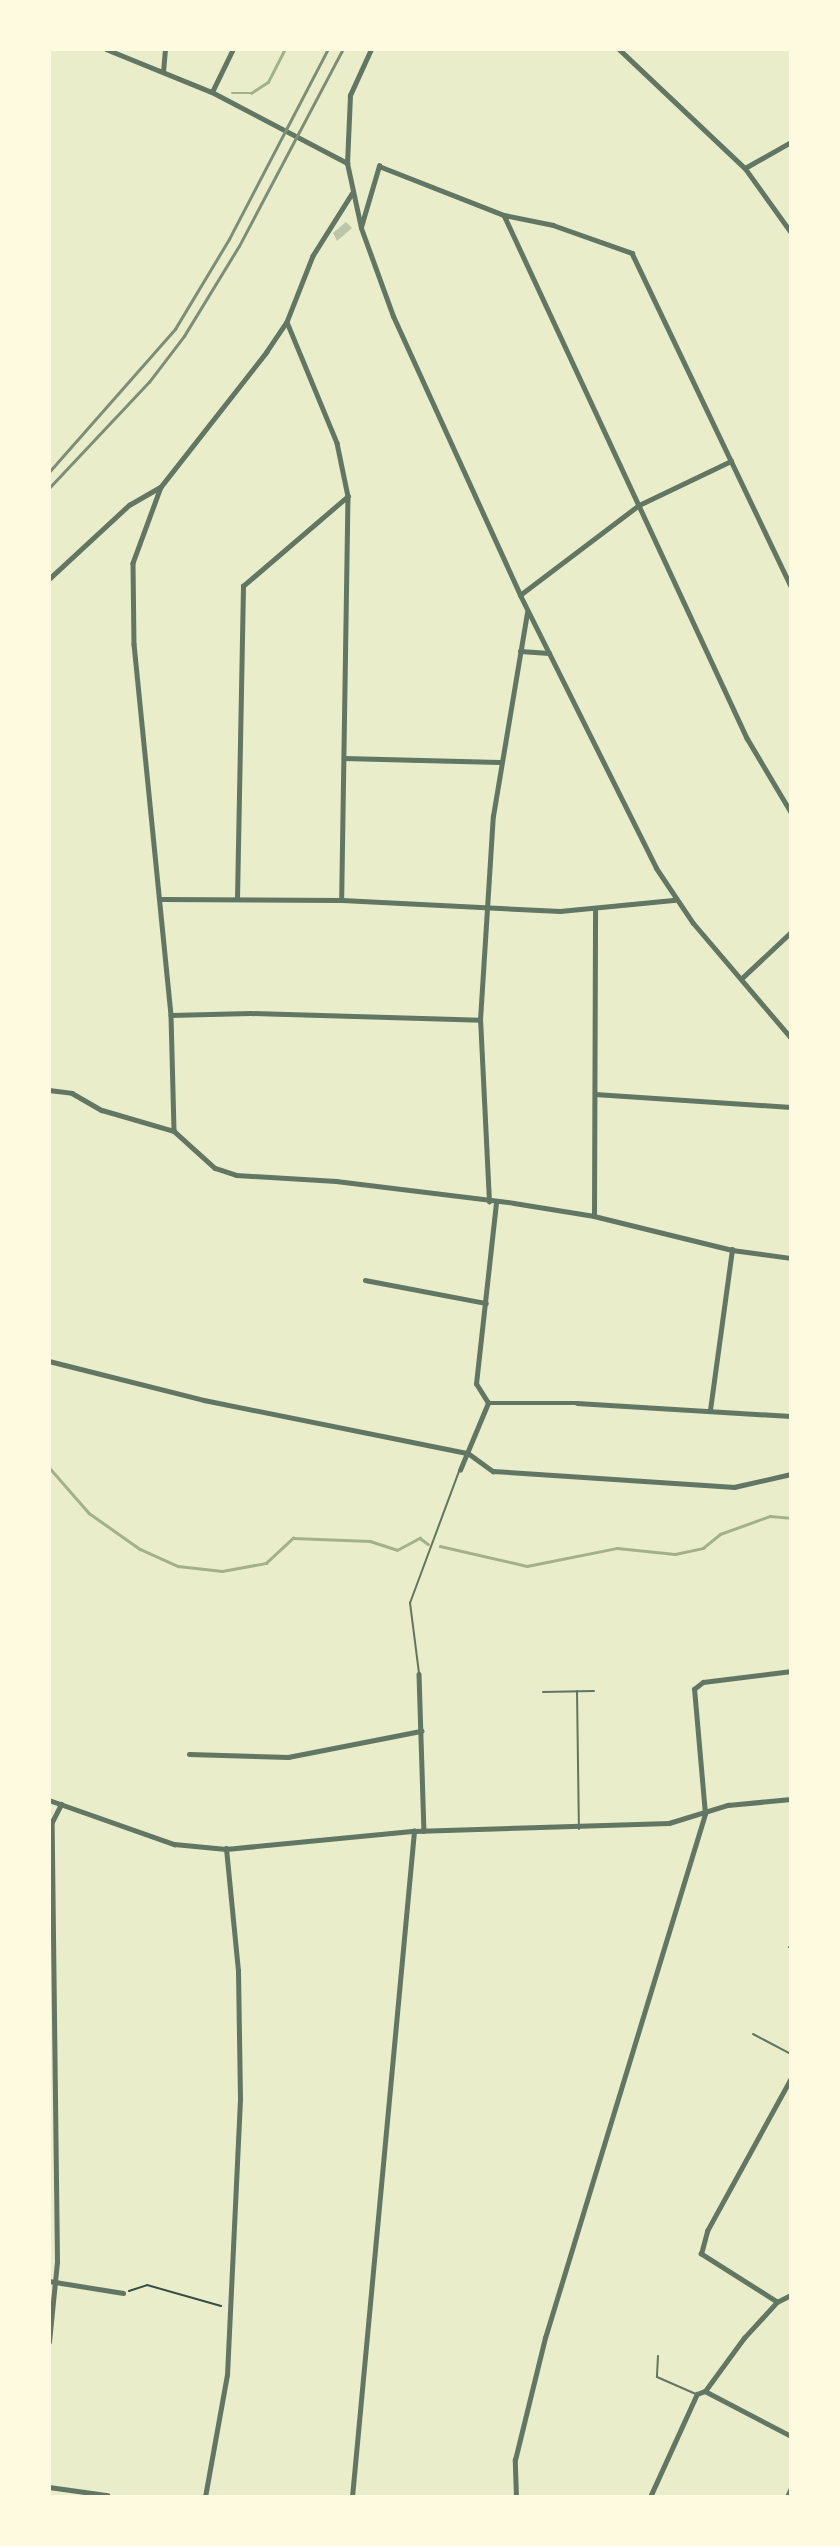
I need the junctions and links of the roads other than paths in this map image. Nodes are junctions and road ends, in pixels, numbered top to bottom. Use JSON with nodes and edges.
{"nodes":[{"id":1,"x":106,"y":49,"type":"edge"},
{"id":2,"x":165,"y":49,"type":"edge"},
{"id":3,"x":233,"y":49,"type":"edge"},
{"id":4,"x":371,"y":49,"type":"edge"},
{"id":5,"x":619,"y":49,"type":"edge"},
{"id":6,"x":163,"y":72,"type":"junction"},
{"id":7,"x":212,"y":92,"type":"junction"},
{"id":8,"x":791,"y":142,"type":"edge"},
{"id":9,"x":347,"y":163,"type":"junction"},
{"id":10,"x":745,"y":168,"type":"junction"},
{"id":11,"x":352,"y":194,"type":"junction"},
{"id":12,"x":504,"y":215,"type":"junction"},
{"id":13,"x":361,"y":228,"type":"junction"},
{"id":14,"x":791,"y":232,"type":"edge"},
{"id":15,"x":287,"y":322,"type":"junction"},
{"id":16,"x":731,"y":461,"type":"junction"},
{"id":17,"x":161,"y":486,"type":"junction"},
{"id":18,"x":348,"y":496,"type":"junction"},
{"id":19,"x":639,"y":505,"type":"junction"},
{"id":20,"x":49,"y":579,"type":"edge"},
{"id":21,"x":791,"y":587,"type":"edge"},
{"id":22,"x":520,"y":595,"type":"junction"},
{"id":23,"x":528,"y":610,"type":"junction"},
{"id":24,"x":519,"y":652,"type":"junction"},
{"id":25,"x":549,"y":653,"type":"junction"},
{"id":26,"x":344,"y":758,"type":"junction"},
{"id":27,"x":499,"y":762,"type":"junction"},
{"id":28,"x":791,"y":812,"type":"edge"},
{"id":29,"x":162,"y":899,"type":"junction"},
{"id":30,"x":237,"y":899,"type":"junction"},
{"id":31,"x":342,"y":900,"type":"junction"},
{"id":32,"x":675,"y":900,"type":"junction"},
{"id":33,"x":489,"y":905,"type":"junction"},
{"id":34,"x":595,"y":909,"type":"junction"},
{"id":35,"x":791,"y":932,"type":"edge"},
{"id":36,"x":741,"y":979,"type":"junction"},
{"id":37,"x":172,"y":1015,"type":"junction"},
{"id":38,"x":480,"y":1020,"type":"junction"},
{"id":39,"x":791,"y":1038,"type":"edge"},
{"id":40,"x":49,"y":1090,"type":"edge"},
{"id":41,"x":594,"y":1094,"type":"junction"},
{"id":42,"x":791,"y":1107,"type":"edge"},
{"id":43,"x":174,"y":1131,"type":"junction"},
{"id":44,"x":489,"y":1202,"type":"junction"},
{"id":45,"x":496,"y":1203,"type":"junction"},
{"id":46,"x":594,"y":1216,"type":"junction"},
{"id":47,"x":732,"y":1250,"type":"junction"},
{"id":48,"x":791,"y":1258,"type":"edge"},
{"id":49,"x":365,"y":1280,"type":"dead end"},
{"id":50,"x":486,"y":1303,"type":"junction"},
{"id":51,"x":49,"y":1361,"type":"edge"},
{"id":52,"x":488,"y":1403,"type":"junction"},
{"id":53,"x":710,"y":1410,"type":"junction"},
{"id":54,"x":791,"y":1416,"type":"edge"},
{"id":55,"x":468,"y":1453,"type":"junction"},
{"id":56,"x":460,"y":1470,"type":"joint"},
{"id":57,"x":791,"y":1474,"type":"edge"},
{"id":58,"x":791,"y":1671,"type":"edge"},
{"id":59,"x":419,"y":1674,"type":"joint"},
{"id":60,"x":594,"y":1691,"type":"dead end"},
{"id":61,"x":542,"y":1692,"type":"dead end"},
{"id":62,"x":577,"y":1692,"type":"junction"},
{"id":63,"x":421,"y":1731,"type":"junction"},
{"id":64,"x":189,"y":1754,"type":"dead end"},
{"id":65,"x":49,"y":1800,"type":"edge"},
{"id":66,"x":791,"y":1800,"type":"edge"},
{"id":67,"x":61,"y":1804,"type":"junction"},
{"id":68,"x":705,"y":1814,"type":"junction"},
{"id":69,"x":579,"y":1829,"type":"junction"},
{"id":70,"x":414,"y":1831,"type":"junction"},
{"id":71,"x":424,"y":1831,"type":"junction"},
{"id":72,"x":226,"y":1849,"type":"junction"},
{"id":73,"x":753,"y":2034,"type":"dead end"},
{"id":74,"x":791,"y":2054,"type":"edge"},
{"id":75,"x":791,"y":2078,"type":"edge"},
{"id":76,"x":49,"y":2280,"type":"edge"},
{"id":77,"x":56,"y":2283,"type":"junction"},
{"id":78,"x":123,"y":2293,"type":"road end"},
{"id":79,"x":791,"y":2295,"type":"edge"},
{"id":80,"x":777,"y":2302,"type":"junction"},
{"id":81,"x":49,"y":2342,"type":"edge"},
{"id":82,"x":658,"y":2356,"type":"dead end"},
{"id":83,"x":705,"y":2391,"type":"junction"},
{"id":84,"x":697,"y":2394,"type":"junction"},
{"id":85,"x":791,"y":2436,"type":"edge"},
{"id":86,"x":49,"y":2487,"type":"edge"},
{"id":87,"x":791,"y":2488,"type":"edge"},
{"id":88,"x":107,"y":2496,"type":"edge"},
{"id":89,"x":205,"y":2497,"type":"edge"},
{"id":90,"x":352,"y":2497,"type":"edge"},
{"id":91,"x":516,"y":2497,"type":"edge"},
{"id":92,"x":650,"y":2497,"type":"edge"},
{"id":93,"x":787,"y":2497,"type":"edge"}],
"edges":[{"from":1,"to":6,"type":"street"},
{"from":2,"to":6,"type":"street"},
{"from":3,"to":7,"type":"street"},
{"from":4,"to":9,"type":"street"},
{"from":5,"to":10,"type":"street"},
{"from":6,"to":7,"type":"street"},
{"from":7,"to":9,"type":"street"},
{"from":8,"to":10,"type":"street"},
{"from":9,"to":11,"type":"street"},
{"from":10,"to":14,"type":"street"},
{"from":11,"to":13,"type":"street"},
{"from":11,"to":15,"type":"street"},
{"from":12,"to":13,"type":"street"},
{"from":12,"to":16,"type":"street"},
{"from":12,"to":19,"type":"street"},
{"from":13,"to":22,"type":"street"},
{"from":15,"to":17,"type":"street"},
{"from":15,"to":18,"type":"street"},
{"from":16,"to":19,"type":"street"},
{"from":16,"to":21,"type":"street"},
{"from":17,"to":20,"type":"street"},
{"from":17,"to":29,"type":"street"},
{"from":18,"to":26,"type":"street"},
{"from":18,"to":30,"type":"street"},
{"from":19,"to":22,"type":"street"},
{"from":19,"to":28,"type":"street"},
{"from":22,"to":23,"type":"street"},
{"from":23,"to":24,"type":"street"},
{"from":23,"to":25,"type":"street"},
{"from":24,"to":25,"type":"street"},
{"from":24,"to":27,"type":"street"},
{"from":25,"to":32,"type":"street"},
{"from":26,"to":27,"type":"street"},
{"from":26,"to":31,"type":"street"},
{"from":27,"to":33,"type":"street"},
{"from":29,"to":30,"type":"street"},
{"from":29,"to":37,"type":"street"},
{"from":30,"to":31,"type":"street"},
{"from":31,"to":33,"type":"street"},
{"from":32,"to":34,"type":"street"},
{"from":32,"to":36,"type":"street"},
{"from":33,"to":34,"type":"street"},
{"from":33,"to":38,"type":"street"},
{"from":34,"to":41,"type":"street"},
{"from":35,"to":36,"type":"street"},
{"from":36,"to":39,"type":"street"},
{"from":37,"to":38,"type":"street"},
{"from":37,"to":43,"type":"street"},
{"from":38,"to":44,"type":"street"},
{"from":40,"to":43,"type":"street"},
{"from":41,"to":42,"type":"street"},
{"from":41,"to":46,"type":"street"},
{"from":43,"to":44,"type":"street"},
{"from":44,"to":45,"type":"street"},
{"from":45,"to":46,"type":"street"},
{"from":45,"to":50,"type":"street"},
{"from":46,"to":47,"type":"street"},
{"from":47,"to":48,"type":"street"},
{"from":47,"to":53,"type":"street"},
{"from":49,"to":50,"type":"street"},
{"from":50,"to":52,"type":"street"},
{"from":51,"to":55,"type":"street"},
{"from":52,"to":53,"type":"street"},
{"from":52,"to":55,"type":"street"},
{"from":53,"to":54,"type":"street"},
{"from":55,"to":56,"type":"street"},
{"from":55,"to":57,"type":"street"},
{"from":56,"to":59,"type":"lane"},
{"from":58,"to":68,"type":"street"},
{"from":59,"to":63,"type":"street"},
{"from":60,"to":62,"type":"lane"},
{"from":61,"to":62,"type":"lane"},
{"from":62,"to":69,"type":"lane"},
{"from":63,"to":64,"type":"street"},
{"from":63,"to":71,"type":"street"},
{"from":65,"to":67,"type":"street"},
{"from":66,"to":68,"type":"street"},
{"from":67,"to":72,"type":"street"},
{"from":67,"to":77,"type":"street"},
{"from":68,"to":69,"type":"street"},
{"from":68,"to":91,"type":"street"},
{"from":69,"to":71,"type":"street"},
{"from":70,"to":71,"type":"street"},
{"from":70,"to":72,"type":"street"},
{"from":70,"to":90,"type":"street"},
{"from":72,"to":89,"type":"street"},
{"from":73,"to":74,"type":"lane"},
{"from":75,"to":80,"type":"street"},
{"from":76,"to":77,"type":"street"},
{"from":77,"to":78,"type":"street"},
{"from":77,"to":81,"type":"street"},
{"from":79,"to":80,"type":"street"},
{"from":80,"to":83,"type":"street"},
{"from":82,"to":84,"type":"lane"},
{"from":83,"to":84,"type":"street"},
{"from":83,"to":85,"type":"street"},
{"from":84,"to":92,"type":"street"},
{"from":86,"to":88,"type":"street"},
{"from":87,"to":93,"type":"street"}]}
